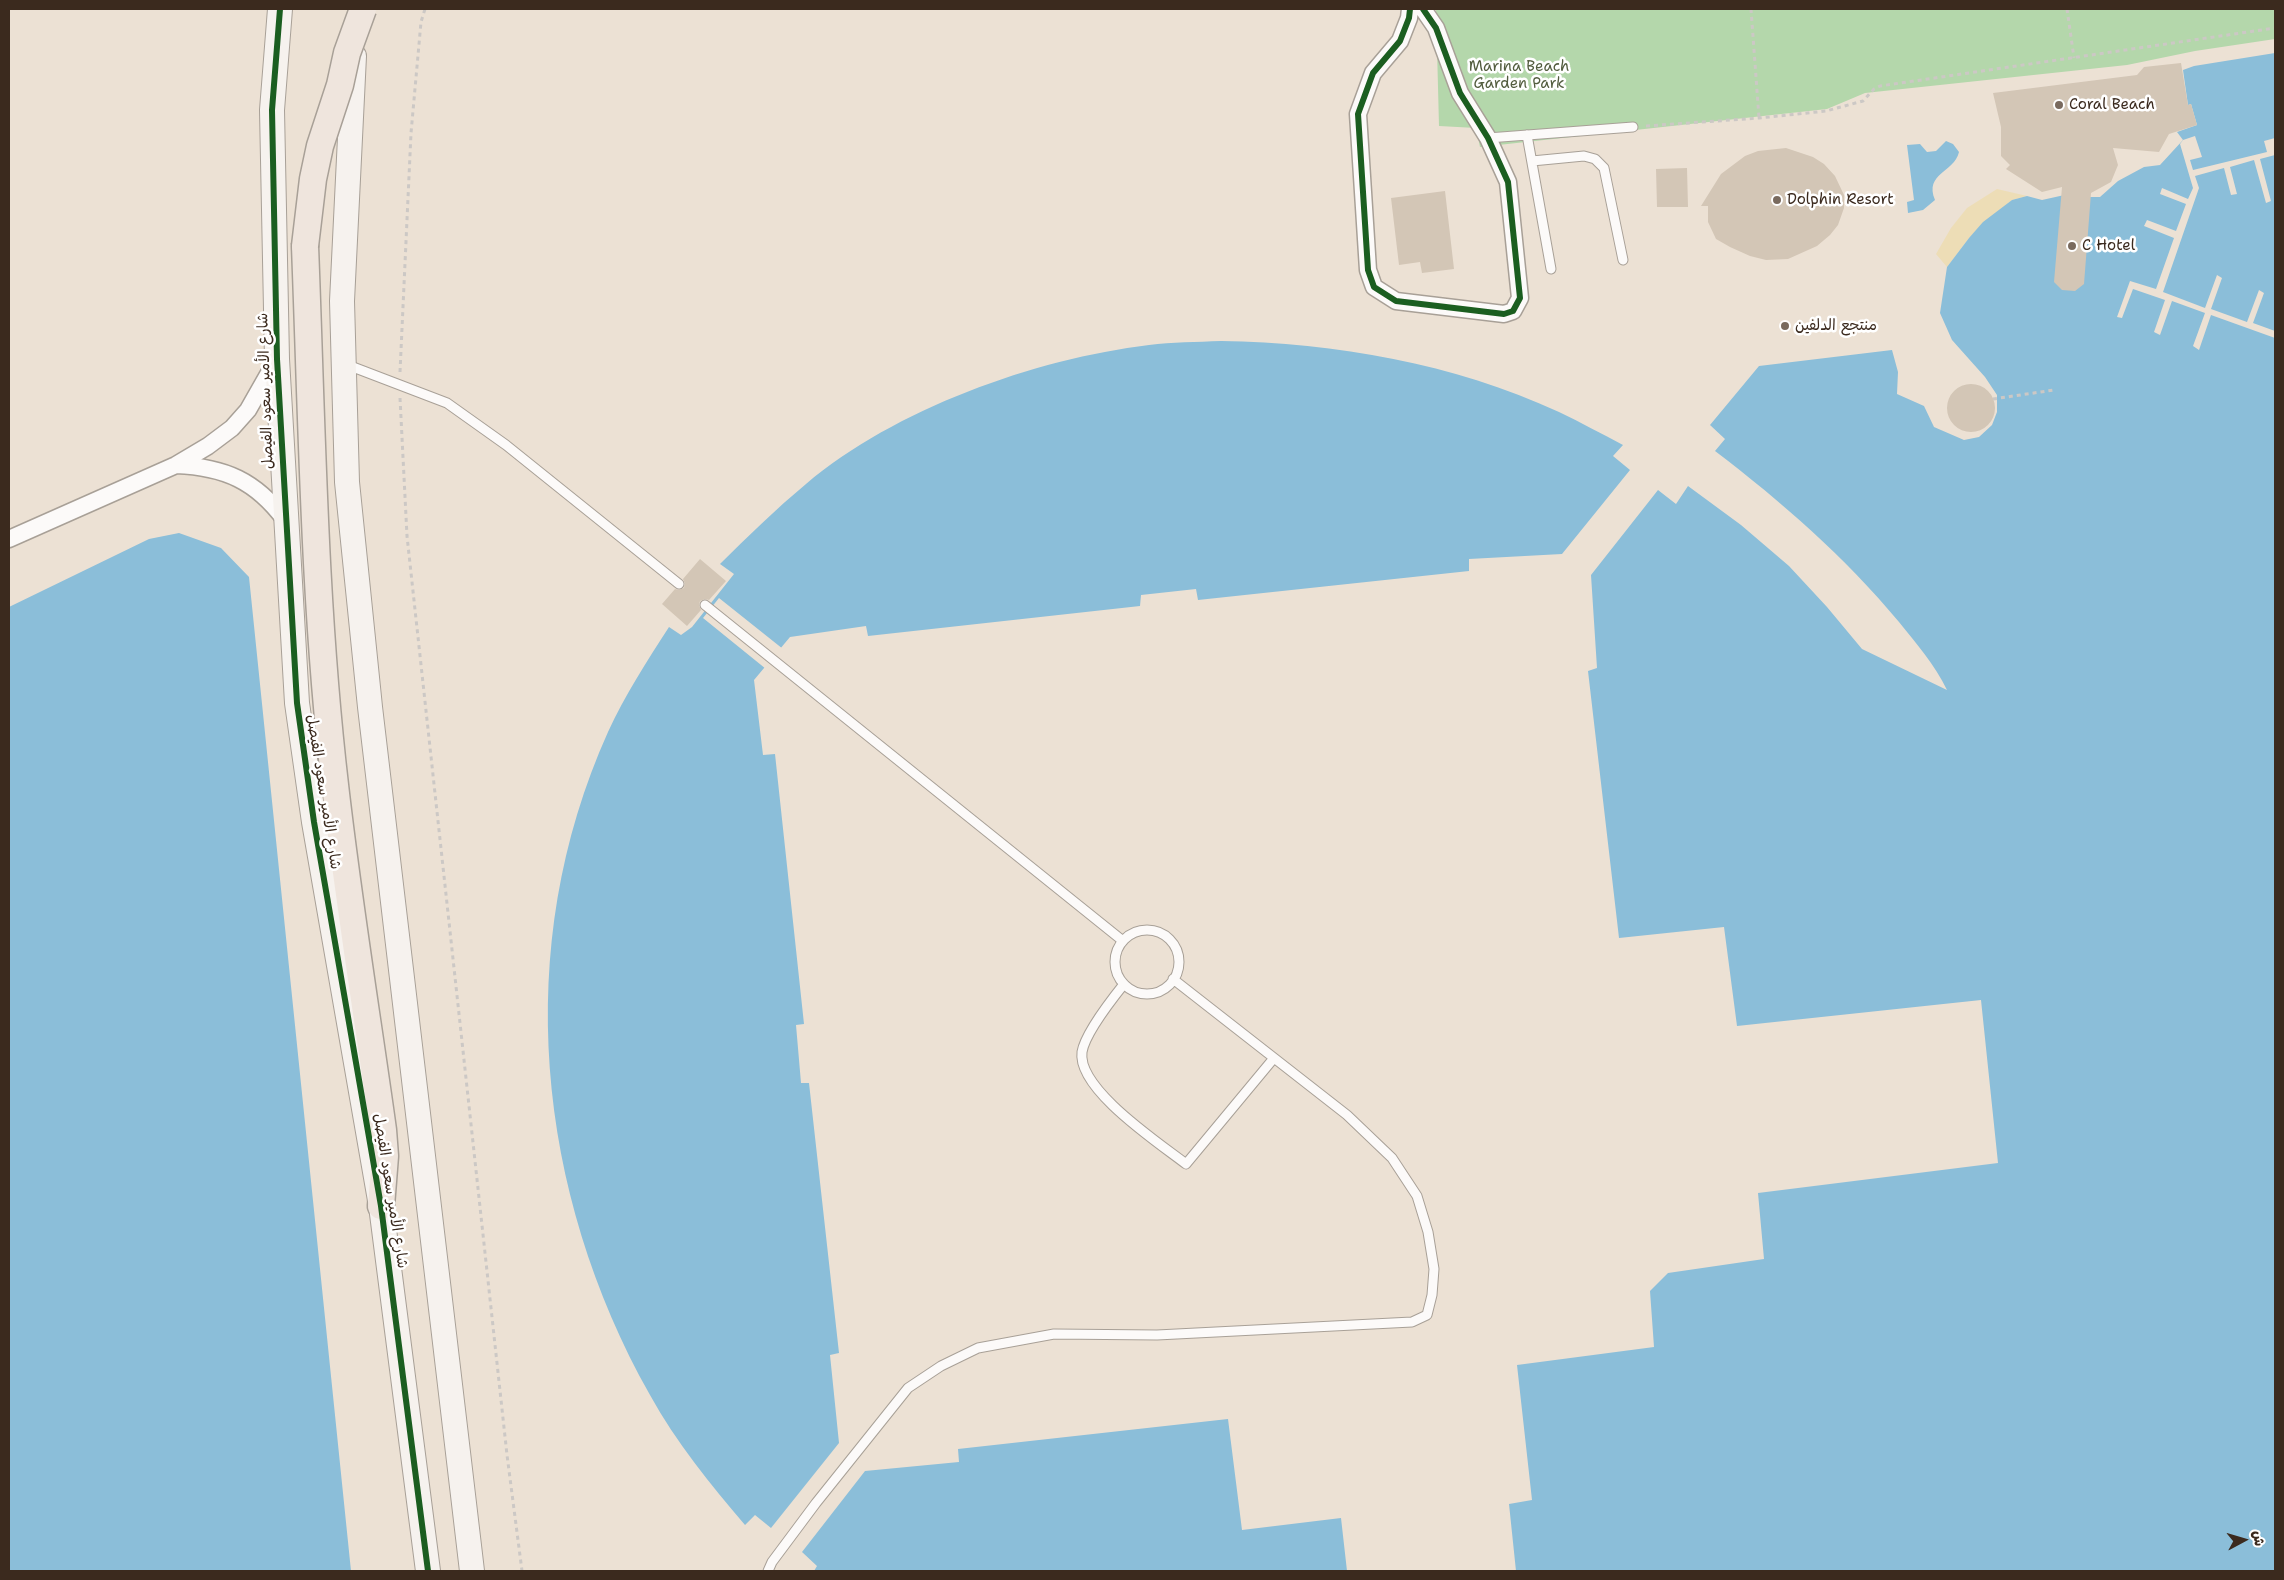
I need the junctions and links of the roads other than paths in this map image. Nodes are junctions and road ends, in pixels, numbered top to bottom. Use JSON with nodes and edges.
{"nodes":[{"id":1,"x":280,"y":9,"type":"edge"},
{"id":2,"x":357,"y":9,"type":"edge"},
{"id":3,"x":363,"y":9,"type":"edge"},
{"id":4,"x":1410,"y":9,"type":"edge"},
{"id":5,"x":1423,"y":9,"type":"edge"},
{"id":6,"x":1633,"y":126,"type":"road end"},
{"id":7,"x":1527,"y":134,"type":"junction"},
{"id":8,"x":1488,"y":138,"type":"junction"},
{"id":9,"x":1532,"y":161,"type":"junction"},
{"id":10,"x":1623,"y":260,"type":"dead end"},
{"id":11,"x":1551,"y":269,"type":"dead end"},
{"id":12,"x":277,"y":359,"type":"junction"},
{"id":13,"x":344,"y":364,"type":"junction"},
{"id":14,"x":176,"y":465,"type":"junction"},
{"id":15,"x":285,"y":520,"type":"junction"},
{"id":16,"x":9,"y":539,"type":"edge"},
{"id":17,"x":679,"y":584,"type":"dead end"},
{"id":18,"x":706,"y":606,"type":"dead end"},
{"id":19,"x":1123,"y":941,"type":"junction"},
{"id":20,"x":1173,"y":979,"type":"junction"},
{"id":21,"x":1124,"y":984,"type":"junction"},
{"id":22,"x":1274,"y":1058,"type":"junction"},
{"id":23,"x":381,"y":1206,"type":"junction"},
{"id":24,"x":424,"y":1540,"type":"junction"},
{"id":25,"x":412,"y":1571,"type":"edge"},
{"id":26,"x":428,"y":1571,"type":"edge"},
{"id":27,"x":472,"y":1571,"type":"edge"},
{"id":28,"x":768,"y":1571,"type":"edge"}],
"edges":[{"from":1,"to":12,"type":"street","name":"شارع الأمير سعود الفيصل"},
{"from":2,"to":13,"type":"street"},
{"from":3,"to":23,"type":"main road","bridge":true},
{"from":4,"to":8,"type":"street"},
{"from":5,"to":8,"type":"street"},
{"from":6,"to":7,"type":"lane"},
{"from":7,"to":8,"type":"lane"},
{"from":7,"to":9,"type":"lane"},
{"from":9,"to":10,"type":"lane"},
{"from":9,"to":11,"type":"lane"},
{"from":12,"to":14,"type":"street"},
{"from":12,"to":15,"type":"street","name":"شارع الأمير سعود الفيصل"},
{"from":13,"to":17,"type":"lane"},
{"from":13,"to":27,"type":"street"},
{"from":14,"to":15,"type":"street"},
{"from":14,"to":16,"type":"street"},
{"from":15,"to":23,"type":"street","name":"شارع الأمير سعود الفيصل"},
{"from":18,"to":19,"type":"lane"},
{"from":19,"to":20,"type":"lane"},
{"from":19,"to":21,"type":"lane"},
{"from":20,"to":21,"type":"lane"},
{"from":20,"to":22,"type":"lane"},
{"from":21,"to":22,"type":"lane"},
{"from":22,"to":28,"type":"lane"},
{"from":23,"to":24,"type":"street","name":"شارع الأمير سعود الفيصل"},
{"from":24,"to":25,"type":"street"},
{"from":24,"to":26,"type":"street","name":"شارع الأمير سعود الفيصل"}]}
